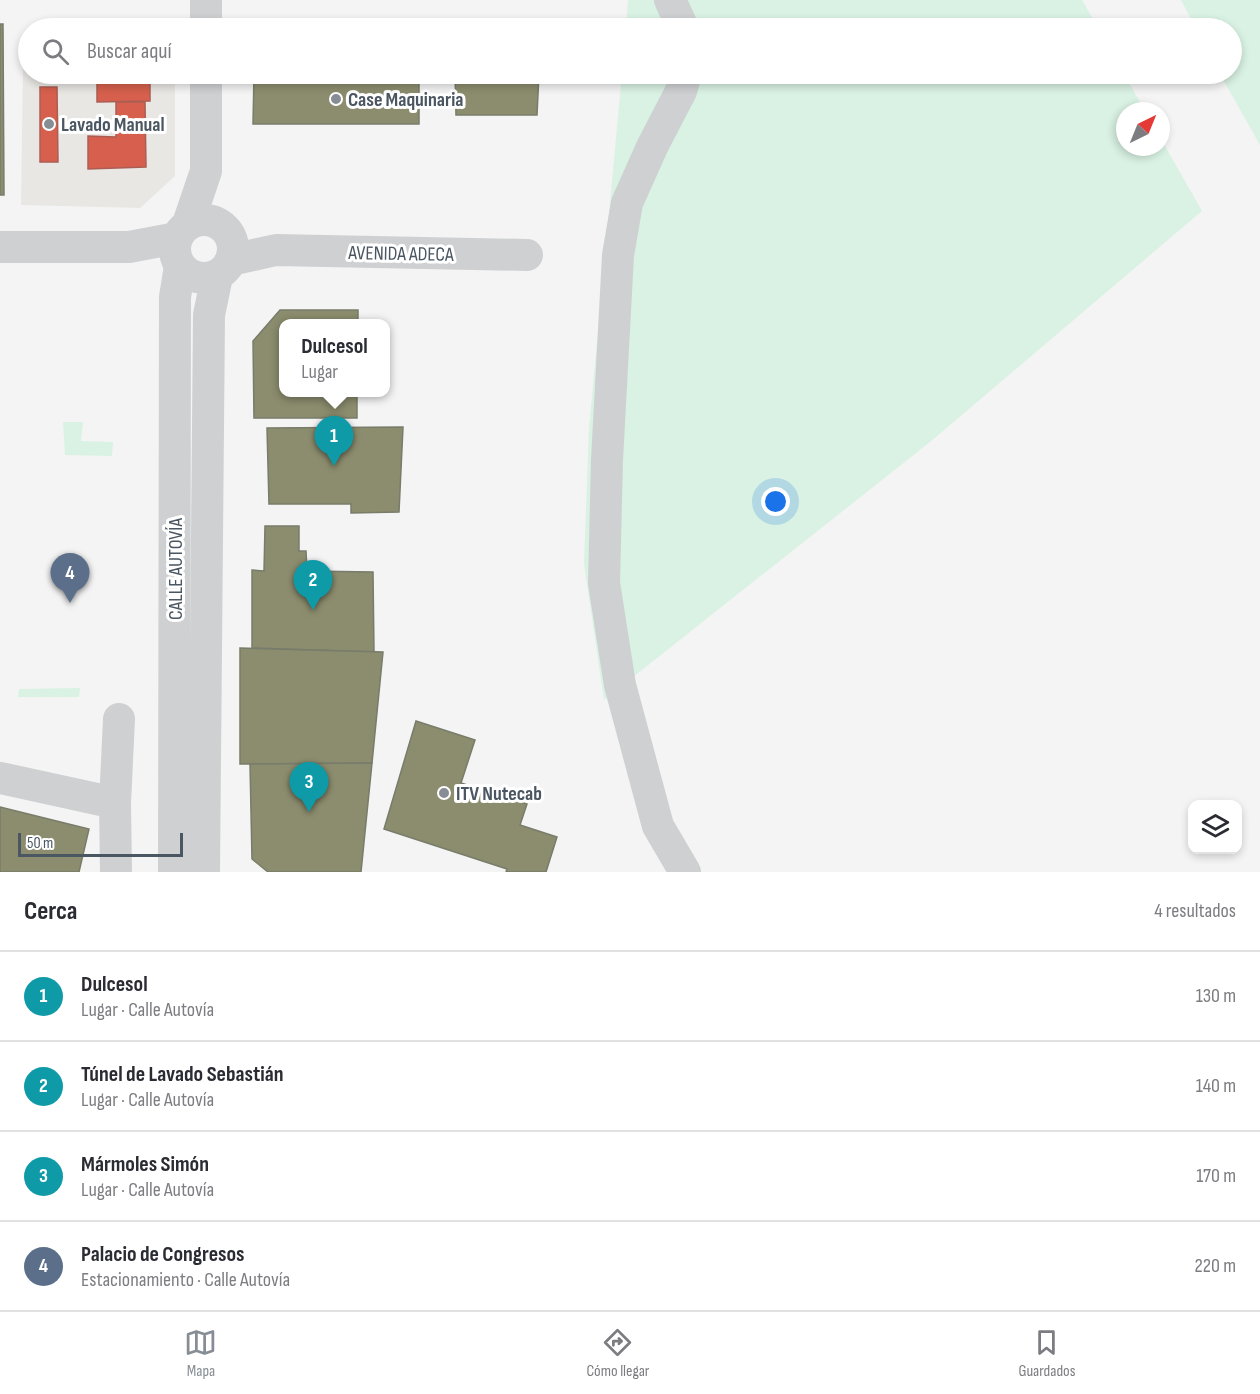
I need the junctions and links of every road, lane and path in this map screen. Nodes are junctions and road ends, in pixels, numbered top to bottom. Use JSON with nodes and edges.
{"nodes":[{"id":1,"x":206,"y":0,"type":"edge"},
{"id":2,"x":670,"y":0,"type":"edge"},
{"id":3,"x":206,"y":18,"type":"edge"},
{"id":4,"x":678,"y":18,"type":"edge"},
{"id":5,"x":206,"y":84,"type":"edge"},
{"id":6,"x":683,"y":84,"type":"edge"},
{"id":7,"x":206,"y":171,"type":"junction"},
{"id":8,"x":180,"y":246,"type":"junction"},
{"id":9,"x":0,"y":247,"type":"edge"},
{"id":10,"x":225,"y":248,"type":"junction"},
{"id":11,"x":527,"y":255,"type":"dead end"},
{"id":12,"x":119,"y":719,"type":"dead end"},
{"id":13,"x":0,"y":778,"type":"edge"},
{"id":14,"x":115,"y":803,"type":"junction"},
{"id":15,"x":116,"y":872,"type":"edge"},
{"id":16,"x":174,"y":872,"type":"edge"},
{"id":17,"x":204,"y":872,"type":"edge"},
{"id":18,"x":685,"y":872,"type":"edge"}],
"edges":[{"from":1,"to":3,"type":"street"},
{"from":2,"to":4,"type":"street"},
{"from":5,"to":7,"type":"street","name":"CALLE AUTOVÍA"},
{"from":6,"to":18,"type":"street"},
{"from":7,"to":8,"type":"street","name":"CALLE AUTOVÍA"},
{"from":7,"to":10,"type":"street","name":"CALLE AUTOVÍA"},
{"from":8,"to":9,"type":"street"},
{"from":8,"to":10,"type":"street"},
{"from":8,"to":10,"type":"street"},
{"from":8,"to":16,"type":"street","name":"CALLE AUTOVÍA"},
{"from":10,"to":11,"type":"street","name":"AVENIDA ADECA"},
{"from":10,"to":17,"type":"street","name":"CALLE AUTOVÍA"},
{"from":12,"to":14,"type":"street"},
{"from":13,"to":14,"type":"street"},
{"from":14,"to":15,"type":"street"}]}
